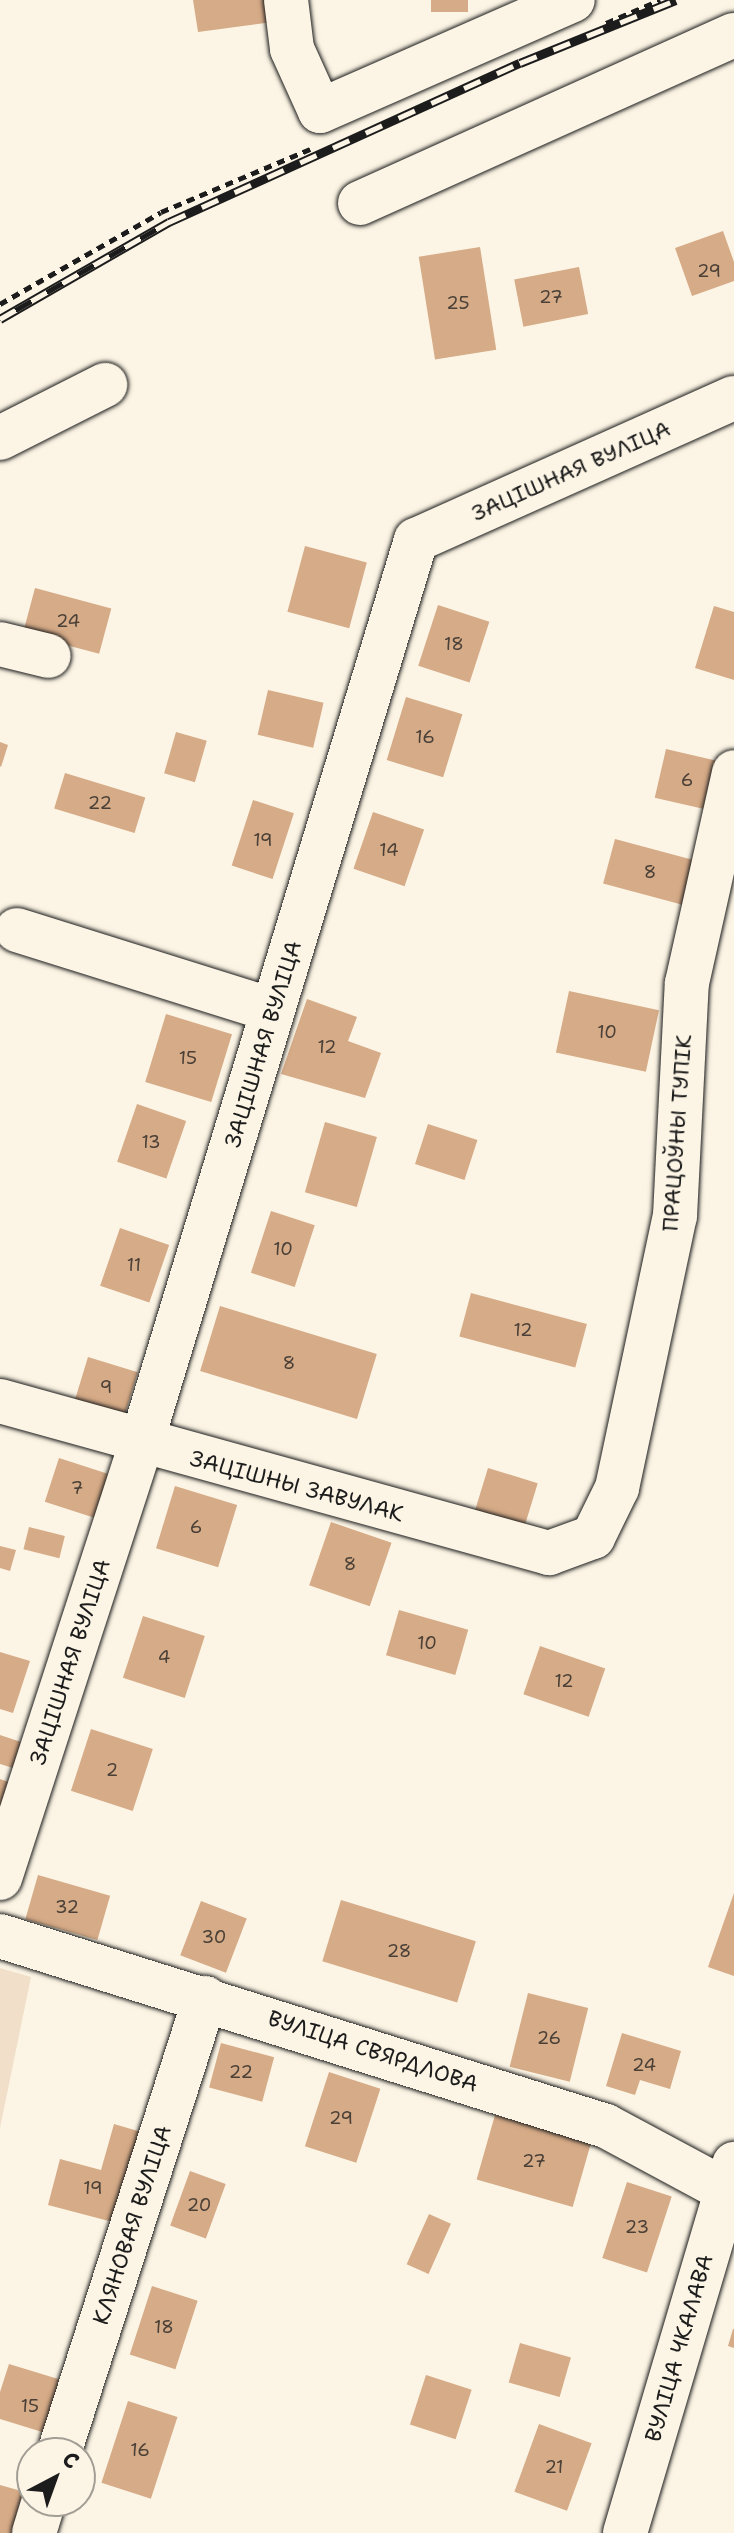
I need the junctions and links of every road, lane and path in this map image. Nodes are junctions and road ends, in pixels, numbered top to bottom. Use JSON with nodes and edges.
{"nodes":[{"id":1,"x":286,"y":0,"type":"edge"},
{"id":2,"x":573,"y":0,"type":"edge"},
{"id":3,"x":734,"y":35,"type":"edge"},
{"id":4,"x":360,"y":203,"type":"dead end"},
{"id":5,"x":105,"y":385,"type":"dead end"},
{"id":6,"x":734,"y":398,"type":"edge"},
{"id":7,"x":0,"y":438,"type":"edge"},
{"id":8,"x":0,"y":644,"type":"edge"},
{"id":9,"x":49,"y":656,"type":"dead end"},
{"id":10,"x":734,"y":772,"type":"edge"},
{"id":11,"x":17,"y":930,"type":"dead end"},
{"id":12,"x":273,"y":1010,"type":"junction"},
{"id":13,"x":0,"y":1401,"type":"edge"},
{"id":14,"x":141,"y":1444,"type":"junction"},
{"id":15,"x":593,"y":1537,"type":"joint"},
{"id":16,"x":0,"y":1878,"type":"edge"},
{"id":17,"x":0,"y":1936,"type":"edge"},
{"id":18,"x":205,"y":1998,"type":"junction"},
{"id":19,"x":731,"y":2183,"type":"edge"},
{"id":20,"x":64,"y":2437,"type":"edge"},
{"id":21,"x":625,"y":2533,"type":"edge"}],
"edges":[{"from":1,"to":2,"type":"street"},
{"from":3,"to":4,"type":"street"},
{"from":5,"to":7,"type":"street"},
{"from":6,"to":12,"type":"street","name":"ЗАЦІШНАЯ ВУЛІЦА"},
{"from":8,"to":9,"type":"street"},
{"from":10,"to":15,"type":"street","name":"ПРАЦОЎНЫ ТУПІК"},
{"from":11,"to":12,"type":"street"},
{"from":12,"to":14,"type":"street","name":"ЗАЦІШНАЯ ВУЛІЦА"},
{"from":13,"to":14,"type":"street","name":"ЗАЦІШНЫ ЗАВУЛАК"},
{"from":14,"to":15,"type":"street","name":"ЗАЦІШНЫ ЗАВУЛАК"},
{"from":14,"to":16,"type":"street","name":"ЗАЦІШНАЯ ВУЛІЦА"},
{"from":17,"to":18,"type":"street","name":"ВУЛІЦА СВЯРДЛОВА"},
{"from":18,"to":19,"type":"street","name":"ВУЛІЦА СВЯРДЛОВА"},
{"from":18,"to":20,"type":"street","name":"КЛЯНОВАЯ ВУЛІЦА"},
{"from":19,"to":21,"type":"street","name":"ВУЛІЦА ЧКАЛАВА"}]}
